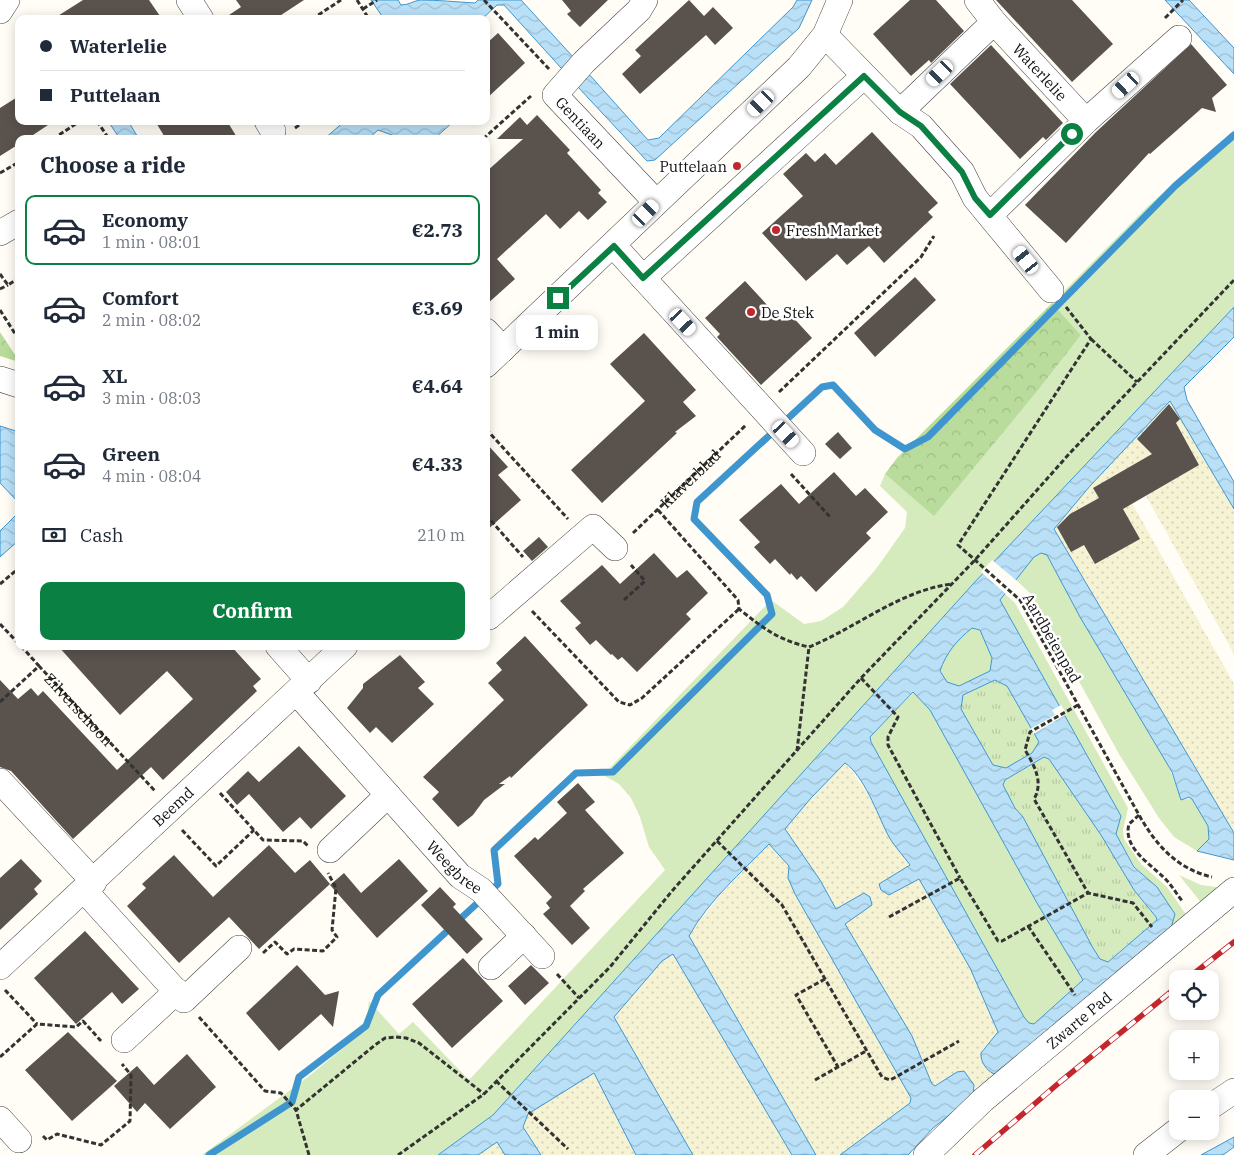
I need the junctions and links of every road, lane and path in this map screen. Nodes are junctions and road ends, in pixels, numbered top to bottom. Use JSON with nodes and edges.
{"nodes":[{"id":1,"x":7,"y":0,"type":"edge"},
{"id":2,"x":189,"y":0,"type":"edge"},
{"id":3,"x":341,"y":0,"type":"edge"},
{"id":4,"x":357,"y":0,"type":"edge"},
{"id":5,"x":377,"y":0,"type":"edge"},
{"id":6,"x":484,"y":0,"type":"edge"},
{"id":7,"x":645,"y":0,"type":"edge"},
{"id":8,"x":840,"y":0,"type":"edge"},
{"id":9,"x":977,"y":0,"type":"edge"},
{"id":10,"x":1183,"y":0,"type":"edge"},
{"id":11,"x":363,"y":9,"type":"junction"},
{"id":12,"x":0,"y":10,"type":"edge"},
{"id":13,"x":1171,"y":12,"type":"dead end"},
{"id":14,"x":497,"y":13,"type":"dead end"},
{"id":15,"x":198,"y":15,"type":"edge"},
{"id":16,"x":318,"y":15,"type":"edge"},
{"id":17,"x":367,"y":15,"type":"edge"},
{"id":18,"x":994,"y":22,"type":"junction"},
{"id":19,"x":825,"y":35,"type":"junction"},
{"id":20,"x":1179,"y":38,"type":"dead end"},
{"id":21,"x":864,"y":76,"type":"junction"},
{"id":22,"x":533,"y":94,"type":"dead end"},
{"id":23,"x":900,"y":112,"type":"junction"},
{"id":24,"x":1086,"y":121,"type":"junction"},
{"id":25,"x":74,"y":125,"type":"edge"},
{"id":26,"x":59,"y":135,"type":"edge"},
{"id":27,"x":487,"y":135,"type":"edge"},
{"id":28,"x":15,"y":164,"type":"edge"},
{"id":29,"x":0,"y":173,"type":"edge"},
{"id":30,"x":656,"y":202,"type":"junction"},
{"id":31,"x":990,"y":215,"type":"junction"},
{"id":32,"x":15,"y":224,"type":"edge"},
{"id":33,"x":0,"y":233,"type":"edge"},
{"id":34,"x":934,"y":236,"type":"dead end"},
{"id":35,"x":614,"y":246,"type":"junction"},
{"id":36,"x":0,"y":274,"type":"edge"},
{"id":37,"x":643,"y":278,"type":"junction"},
{"id":38,"x":1234,"y":280,"type":"edge"},
{"id":39,"x":15,"y":281,"type":"edge"},
{"id":40,"x":8,"y":285,"type":"junction"},
{"id":41,"x":0,"y":289,"type":"edge"},
{"id":42,"x":1051,"y":290,"type":"dead end"},
{"id":43,"x":0,"y":310,"type":"edge"},
{"id":44,"x":1071,"y":313,"type":"dead end"},
{"id":45,"x":15,"y":334,"type":"edge"},
{"id":46,"x":1091,"y":339,"type":"junction"},
{"id":47,"x":490,"y":342,"type":"edge"},
{"id":48,"x":495,"y":357,"type":"edge"},
{"id":49,"x":0,"y":379,"type":"edge"},
{"id":50,"x":1137,"y":382,"type":"junction"},
{"id":51,"x":15,"y":384,"type":"edge"},
{"id":52,"x":773,"y":420,"type":"junction"},
{"id":53,"x":490,"y":433,"type":"edge"},
{"id":54,"x":803,"y":453,"type":"joint"},
{"id":55,"x":658,"y":510,"type":"junction"},
{"id":56,"x":830,"y":517,"type":"dead end"},
{"id":57,"x":490,"y":519,"type":"edge"},
{"id":58,"x":583,"y":536,"type":"junction"},
{"id":59,"x":615,"y":548,"type":"junction"},
{"id":60,"x":975,"y":560,"type":"junction"},
{"id":61,"x":15,"y":571,"type":"edge"},
{"id":62,"x":539,"y":574,"type":"junction"},
{"id":63,"x":0,"y":584,"type":"edge"},
{"id":64,"x":951,"y":584,"type":"junction"},
{"id":65,"x":516,"y":594,"type":"junction"},
{"id":66,"x":624,"y":600,"type":"dead end"},
{"id":67,"x":739,"y":609,"type":"junction"},
{"id":68,"x":490,"y":616,"type":"edge"},
{"id":69,"x":0,"y":624,"type":"edge"},
{"id":70,"x":15,"y":640,"type":"edge"},
{"id":71,"x":809,"y":647,"type":"junction"},
{"id":72,"x":25,"y":650,"type":"edge"},
{"id":73,"x":280,"y":650,"type":"edge"},
{"id":74,"x":341,"y":650,"type":"edge"},
{"id":75,"x":39,"y":666,"type":"junction"},
{"id":76,"x":861,"y":678,"type":"junction"},
{"id":77,"x":303,"y":687,"type":"junction"},
{"id":78,"x":0,"y":702,"type":"edge"},
{"id":79,"x":1078,"y":705,"type":"junction"},
{"id":80,"x":797,"y":752,"type":"junction"},
{"id":81,"x":206,"y":777,"type":"junction"},
{"id":82,"x":3,"y":791,"type":"edge"},
{"id":83,"x":388,"y":795,"type":"junction"},
{"id":84,"x":162,"y":803,"type":"junction"},
{"id":85,"x":1139,"y":815,"type":"junction"},
{"id":86,"x":254,"y":830,"type":"junction"},
{"id":87,"x":717,"y":841,"type":"junction"},
{"id":88,"x":325,"y":855,"type":"junction"},
{"id":89,"x":960,"y":878,"type":"junction"},
{"id":90,"x":1225,"y":884,"type":"edge"},
{"id":91,"x":89,"y":886,"type":"junction"},
{"id":92,"x":1088,"y":893,"type":"junction"},
{"id":93,"x":889,"y":917,"type":"dead end"},
{"id":94,"x":1148,"y":922,"type":"dead end"},
{"id":95,"x":1197,"y":922,"type":"junction"},
{"id":96,"x":1028,"y":926,"type":"junction"},
{"id":97,"x":524,"y":936,"type":"junction"},
{"id":98,"x":239,"y":948,"type":"joint"},
{"id":99,"x":542,"y":956,"type":"joint"},
{"id":100,"x":0,"y":967,"type":"edge"},
{"id":101,"x":491,"y":967,"type":"dead end"},
{"id":102,"x":825,"y":979,"type":"junction"},
{"id":103,"x":0,"y":984,"type":"edge"},
{"id":104,"x":1070,"y":989,"type":"dead end"},
{"id":105,"x":180,"y":996,"type":"junction"},
{"id":106,"x":579,"y":998,"type":"junction"},
{"id":107,"x":37,"y":1024,"type":"junction"},
{"id":108,"x":959,"y":1041,"type":"dead end"},
{"id":109,"x":115,"y":1048,"type":"junction"},
{"id":110,"x":866,"y":1051,"type":"junction"},
{"id":111,"x":0,"y":1057,"type":"edge"},
{"id":112,"x":838,"y":1067,"type":"junction"},
{"id":113,"x":815,"y":1080,"type":"dead end"},
{"id":114,"x":496,"y":1081,"type":"junction"},
{"id":115,"x":1234,"y":1091,"type":"edge"},
{"id":116,"x":484,"y":1094,"type":"junction"},
{"id":117,"x":1219,"y":1101,"type":"edge"},
{"id":118,"x":296,"y":1110,"type":"junction"},
{"id":119,"x":0,"y":1119,"type":"edge"},
{"id":120,"x":1169,"y":1137,"type":"edge"},
{"id":121,"x":18,"y":1140,"type":"joint"},
{"id":122,"x":568,"y":1149,"type":"dead end"},
{"id":123,"x":309,"y":1155,"type":"edge"},
{"id":124,"x":398,"y":1155,"type":"edge"},
{"id":125,"x":926,"y":1155,"type":"edge"},
{"id":126,"x":1146,"y":1155,"type":"edge"}],
"edges":[{"from":1,"to":12,"type":"street"},
{"from":2,"to":15,"type":"street"},
{"from":3,"to":16,"type":"path"},
{"from":4,"to":11,"type":"path"},
{"from":5,"to":11,"type":"path"},
{"from":6,"to":14,"type":"path"},
{"from":7,"to":30,"type":"street","name":"Gentiaan"},
{"from":8,"to":19,"type":"street"},
{"from":9,"to":18,"type":"street","name":"Waterlelie"},
{"from":10,"to":13,"type":"path"},
{"from":11,"to":17,"type":"path"},
{"from":18,"to":23,"type":"street"},
{"from":18,"to":24,"type":"street","name":"Waterlelie"},
{"from":19,"to":21,"type":"street"},
{"from":19,"to":30,"type":"street"},
{"from":20,"to":24,"type":"street"},
{"from":21,"to":23,"type":"street"},
{"from":21,"to":37,"type":"street"},
{"from":22,"to":27,"type":"path"},
{"from":23,"to":31,"type":"street"},
{"from":24,"to":31,"type":"street"},
{"from":25,"to":26,"type":"path"},
{"from":28,"to":29,"type":"path"},
{"from":30,"to":35,"type":"street"},
{"from":31,"to":42,"type":"street"},
{"from":32,"to":33,"type":"street"},
{"from":34,"to":52,"type":"path","name":"Klaverblad"},
{"from":35,"to":37,"type":"street"},
{"from":35,"to":48,"type":"street"},
{"from":36,"to":40,"type":"path"},
{"from":37,"to":52,"type":"street"},
{"from":38,"to":50,"type":"path"},
{"from":39,"to":40,"type":"path"},
{"from":40,"to":41,"type":"path"},
{"from":43,"to":45,"type":"path"},
{"from":44,"to":46,"type":"path"},
{"from":46,"to":50,"type":"path"},
{"from":46,"to":60,"type":"path","name":"Aardbeienpad"},
{"from":47,"to":48,"type":"street"},
{"from":49,"to":51,"type":"street"},
{"from":50,"to":60,"type":"path"},
{"from":52,"to":54,"type":"street"},
{"from":52,"to":55,"type":"path","name":"Klaverblad"},
{"from":53,"to":58,"type":"path"},
{"from":54,"to":56,"type":"path"},
{"from":55,"to":59,"type":"path","name":"Klaverblad"},
{"from":55,"to":67,"type":"path"},
{"from":57,"to":62,"type":"path"},
{"from":58,"to":59,"type":"street"},
{"from":58,"to":62,"type":"street"},
{"from":59,"to":66,"type":"path"},
{"from":60,"to":64,"type":"path"},
{"from":60,"to":79,"type":"path","name":"Aardbeienpad"},
{"from":61,"to":63,"type":"path"},
{"from":62,"to":65,"type":"street"},
{"from":64,"to":71,"type":"path"},
{"from":64,"to":76,"type":"path"},
{"from":65,"to":67,"type":"path"},
{"from":65,"to":68,"type":"street"},
{"from":67,"to":71,"type":"path"},
{"from":69,"to":70,"type":"path"},
{"from":71,"to":80,"type":"path"},
{"from":72,"to":75,"type":"path"},
{"from":73,"to":77,"type":"street","name":"Weegbree"},
{"from":74,"to":77,"type":"street","name":"Beemd"},
{"from":75,"to":78,"type":"path","name":"Zilverschoon"},
{"from":75,"to":84,"type":"path","name":"Zilverschoon"},
{"from":76,"to":80,"type":"path"},
{"from":76,"to":89,"type":"path"},
{"from":77,"to":81,"type":"street","name":"Beemd"},
{"from":77,"to":83,"type":"street","name":"Weegbree"},
{"from":79,"to":85,"type":"path","name":"Aardbeienpad"},
{"from":79,"to":92,"type":"path"},
{"from":80,"to":87,"type":"path"},
{"from":81,"to":84,"type":"street","name":"Beemd"},
{"from":81,"to":86,"type":"path"},
{"from":82,"to":91,"type":"street"},
{"from":83,"to":88,"type":"street"},
{"from":83,"to":97,"type":"street","name":"Weegbree"},
{"from":84,"to":86,"type":"path"},
{"from":84,"to":91,"type":"street","name":"Beemd"},
{"from":85,"to":90,"type":"path","name":"Aardbeienpad"},
{"from":85,"to":95,"type":"path"},
{"from":86,"to":88,"type":"path"},
{"from":87,"to":102,"type":"path"},
{"from":87,"to":106,"type":"path"},
{"from":88,"to":98,"type":"path"},
{"from":89,"to":93,"type":"path"},
{"from":89,"to":96,"type":"path"},
{"from":90,"to":95,"type":"street","name":"Zwarte Pad"},
{"from":91,"to":100,"type":"street","name":"Beemd"},
{"from":91,"to":105,"type":"street"},
{"from":92,"to":94,"type":"path"},
{"from":92,"to":96,"type":"path"},
{"from":95,"to":125,"type":"street","name":"Zwarte Pad"},
{"from":96,"to":104,"type":"path"},
{"from":97,"to":99,"type":"street","name":"Weegbree"},
{"from":97,"to":101,"type":"street"},
{"from":98,"to":105,"type":"street"},
{"from":99,"to":106,"type":"path"},
{"from":102,"to":110,"type":"path"},
{"from":102,"to":112,"type":"path"},
{"from":103,"to":107,"type":"path"},
{"from":105,"to":109,"type":"street"},
{"from":105,"to":118,"type":"path"},
{"from":106,"to":114,"type":"path"},
{"from":107,"to":109,"type":"path"},
{"from":107,"to":111,"type":"path"},
{"from":108,"to":110,"type":"path"},
{"from":109,"to":121,"type":"path"},
{"from":110,"to":112,"type":"path"},
{"from":112,"to":113,"type":"path"},
{"from":114,"to":116,"type":"path"},
{"from":114,"to":122,"type":"path"},
{"from":115,"to":117,"type":"street"},
{"from":116,"to":118,"type":"path"},
{"from":116,"to":124,"type":"path"},
{"from":118,"to":123,"type":"path"},
{"from":119,"to":121,"type":"street"},
{"from":120,"to":126,"type":"street"}]}
